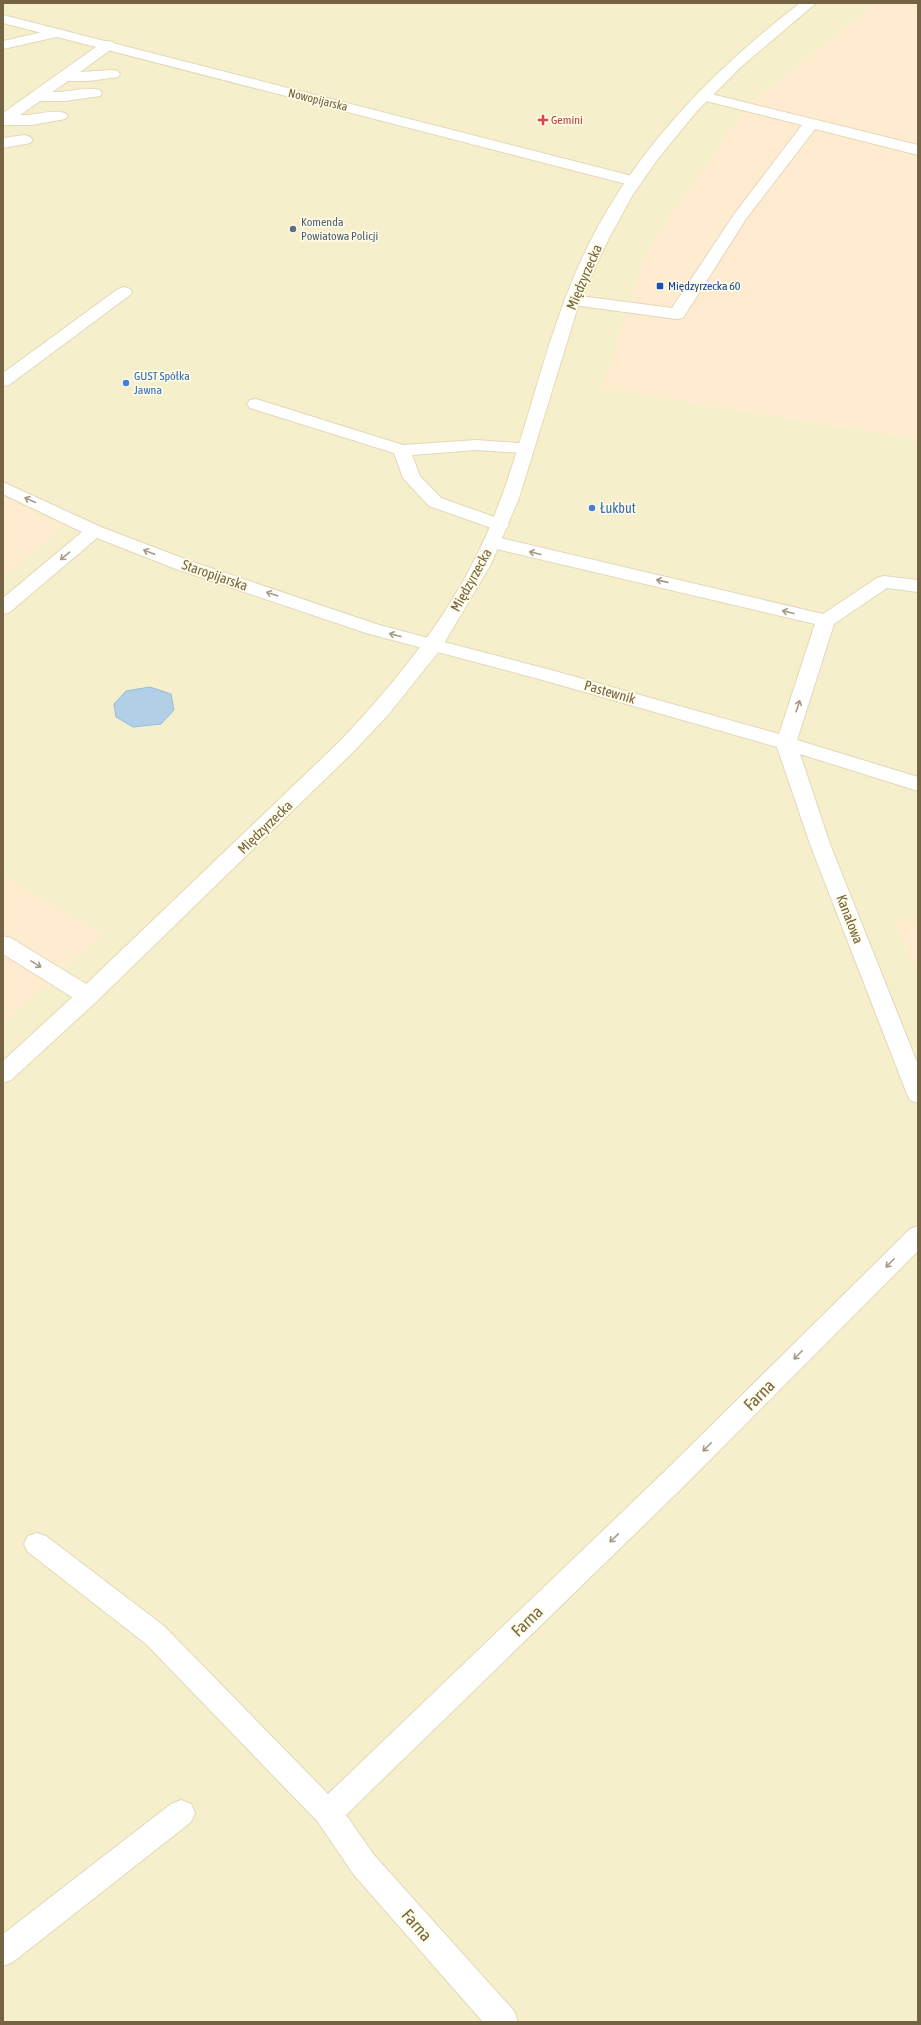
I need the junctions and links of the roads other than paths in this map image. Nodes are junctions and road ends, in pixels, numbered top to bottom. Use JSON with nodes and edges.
{"nodes":[{"id":1,"x":809,"y":3,"type":"edge"},
{"id":2,"x":3,"y":19,"type":"edge"},
{"id":3,"x":56,"y":33,"type":"junction"},
{"id":4,"x":3,"y":45,"type":"edge"},
{"id":5,"x":108,"y":45,"type":"junction"},
{"id":6,"x":113,"y":74,"type":"dead end"},
{"id":7,"x":64,"y":76,"type":"junction"},
{"id":8,"x":95,"y":93,"type":"dead end"},
{"id":9,"x":37,"y":96,"type":"junction"},
{"id":10,"x":703,"y":96,"type":"junction"},
{"id":11,"x":60,"y":116,"type":"dead end"},
{"id":12,"x":4,"y":120,"type":"edge"},
{"id":13,"x":812,"y":123,"type":"junction"},
{"id":14,"x":25,"y":140,"type":"dead end"},
{"id":15,"x":3,"y":143,"type":"edge"},
{"id":16,"x":918,"y":150,"type":"edge"},
{"id":17,"x":634,"y":181,"type":"junction"},
{"id":18,"x":124,"y":292,"type":"dead end"},
{"id":19,"x":572,"y":300,"type":"junction"},
{"id":20,"x":3,"y":381,"type":"edge"},
{"id":21,"x":256,"y":404,"type":"dead end"},
{"id":22,"x":524,"y":448,"type":"junction"},
{"id":23,"x":402,"y":450,"type":"junction"},
{"id":24,"x":3,"y":487,"type":"edge"},
{"id":25,"x":500,"y":524,"type":"junction"},
{"id":26,"x":95,"y":532,"type":"junction"},
{"id":27,"x":492,"y":542,"type":"junction"},
{"id":28,"x":918,"y":586,"type":"edge"},
{"id":29,"x":3,"y":608,"type":"edge"},
{"id":30,"x":826,"y":621,"type":"junction"},
{"id":31,"x":433,"y":646,"type":"junction"},
{"id":32,"x":786,"y":742,"type":"junction"},
{"id":33,"x":918,"y":784,"type":"edge"},
{"id":34,"x":3,"y":944,"type":"edge"},
{"id":35,"x":88,"y":996,"type":"junction"},
{"id":36,"x":3,"y":1074,"type":"edge"},
{"id":37,"x":918,"y":1094,"type":"edge"},
{"id":38,"x":918,"y":1236,"type":"edge"},
{"id":39,"x":37,"y":1544,"type":"dead end"},
{"id":40,"x":328,"y":1812,"type":"junction"},
{"id":41,"x":181,"y":1813,"type":"dead end"},
{"id":42,"x":3,"y":1952,"type":"edge"},
{"id":43,"x":503,"y":2022,"type":"edge"}],
"edges":[{"from":1,"to":10,"type":"street","name":"Międzyrzecka"},
{"from":2,"to":3,"type":"street","name":"Nowopijarska"},
{"from":3,"to":4,"type":"street"},
{"from":3,"to":5,"type":"street","name":"Nowopijarska"},
{"from":5,"to":7,"type":"street"},
{"from":5,"to":17,"type":"street","name":"Nowopijarska"},
{"from":6,"to":7,"type":"street"},
{"from":7,"to":9,"type":"street"},
{"from":8,"to":9,"type":"street"},
{"from":9,"to":12,"type":"street"},
{"from":10,"to":13,"type":"street"},
{"from":10,"to":17,"type":"street","name":"Międzyrzecka"},
{"from":11,"to":12,"type":"street"},
{"from":13,"to":16,"type":"street"},
{"from":13,"to":19,"type":"street"},
{"from":14,"to":15,"type":"street"},
{"from":17,"to":19,"type":"street","name":"Międzyrzecka"},
{"from":18,"to":20,"type":"street"},
{"from":19,"to":22,"type":"street","name":"Międzyrzecka"},
{"from":21,"to":23,"type":"street"},
{"from":22,"to":23,"type":"street"},
{"from":22,"to":25,"type":"street","name":"Międzyrzecka"},
{"from":23,"to":25,"type":"street"},
{"from":26,"to":24,"type":"street","name":"Staropijarska","one_way":true},
{"from":25,"to":27,"type":"street","name":"Międzyrzecka"},
{"from":26,"to":29,"type":"street","one_way":true},
{"from":31,"to":26,"type":"street","name":"Staropijarska","one_way":true},
{"from":30,"to":27,"type":"street","one_way":true},
{"from":27,"to":31,"type":"street","name":"Międzyrzecka"},
{"from":28,"to":30,"type":"street"},
{"from":32,"to":30,"type":"street","one_way":true},
{"from":31,"to":32,"type":"street","name":"Pastewnik"},
{"from":31,"to":35,"type":"street","name":"Międzyrzecka"},
{"from":32,"to":33,"type":"street","name":"Pastewnik"},
{"from":32,"to":37,"type":"street","name":"Kanałowa"},
{"from":34,"to":35,"type":"street","one_way":true},
{"from":35,"to":36,"type":"street","name":"Międzyrzecka"},
{"from":38,"to":40,"type":"street","name":"Farna","one_way":true},
{"from":39,"to":40,"type":"street"},
{"from":40,"to":43,"type":"street","name":"Farna"},
{"from":41,"to":42,"type":"street"}]}
